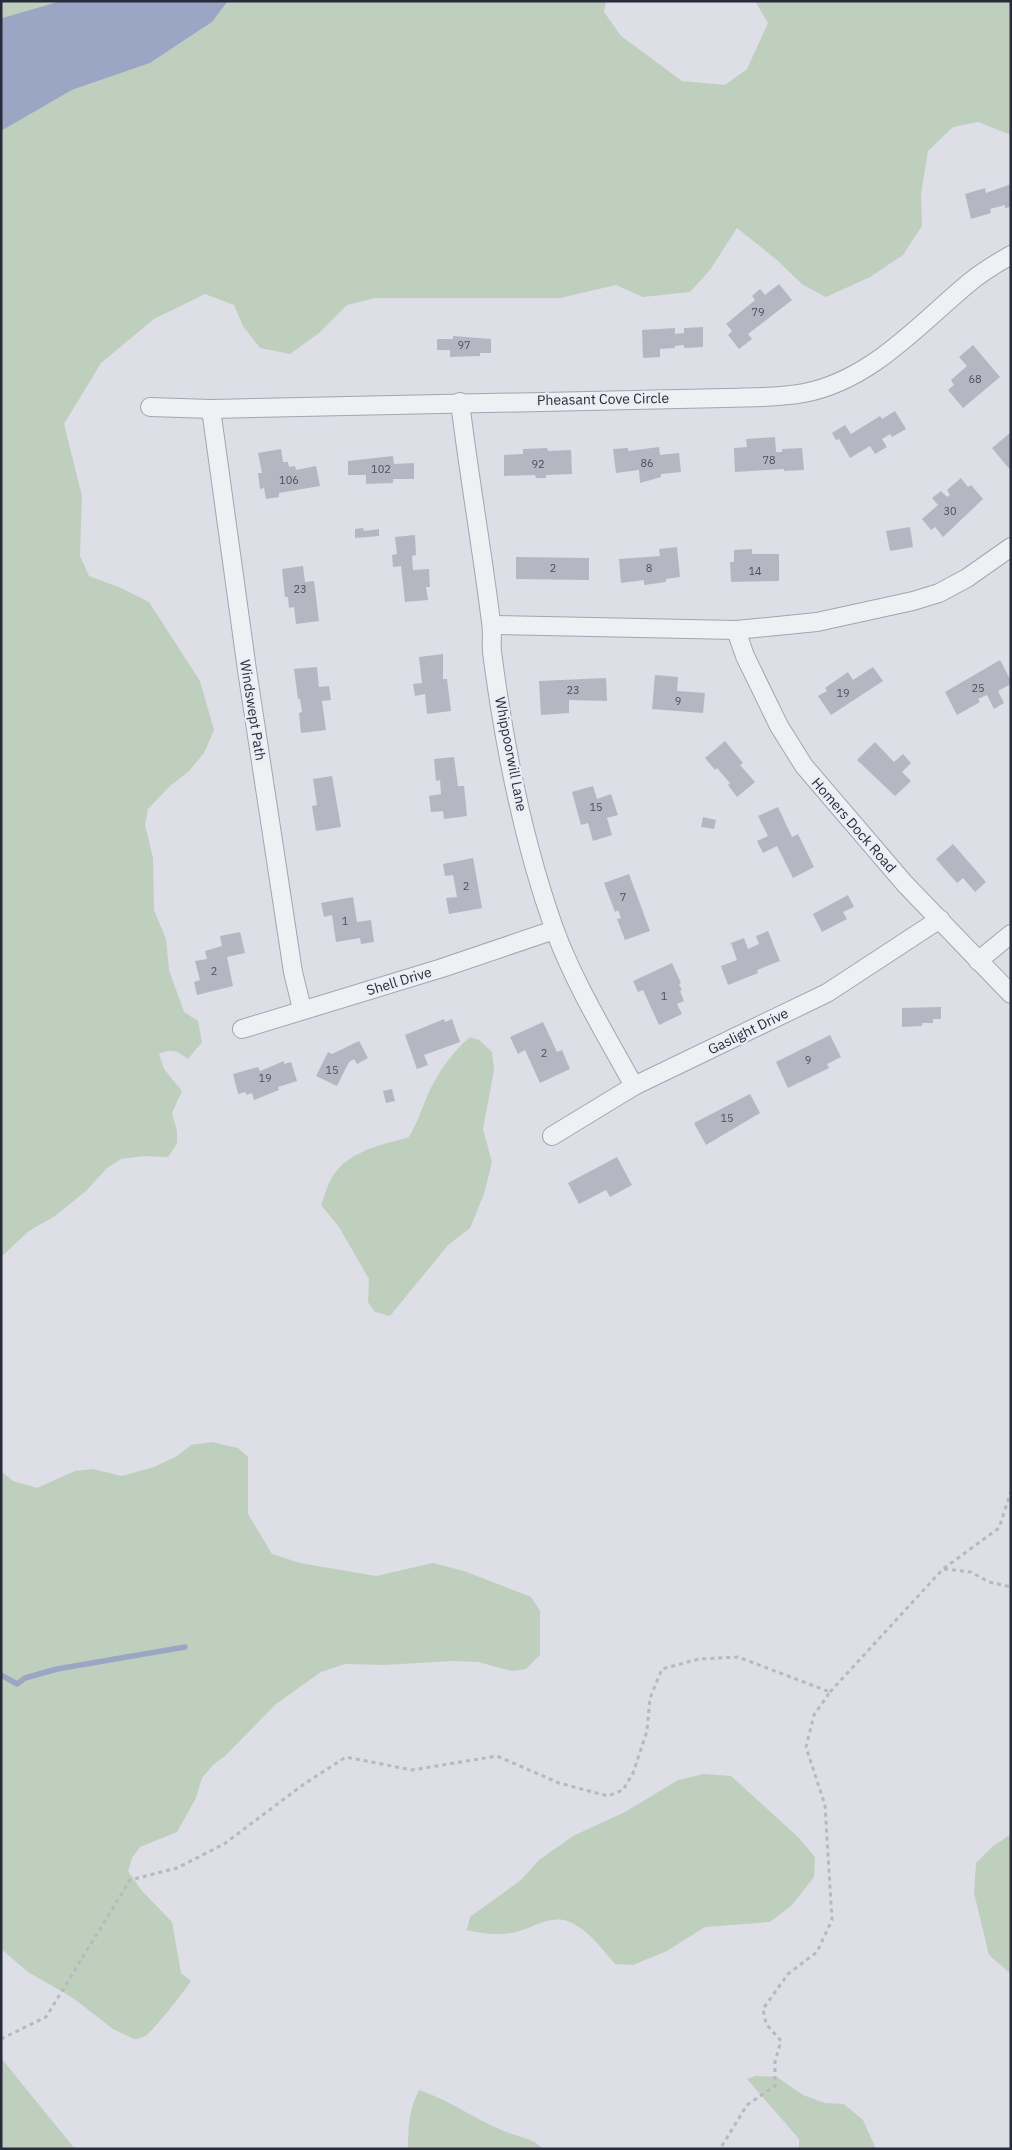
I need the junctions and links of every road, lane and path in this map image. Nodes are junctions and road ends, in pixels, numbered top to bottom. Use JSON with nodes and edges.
{"nodes":[{"id":1,"x":1011,"y":255,"type":"edge"},
{"id":2,"x":460,"y":402,"type":"junction"},
{"id":3,"x":150,"y":407,"type":"dead end"},
{"id":4,"x":211,"y":409,"type":"junction"},
{"id":5,"x":1011,"y":547,"type":"edge"},
{"id":6,"x":492,"y":625,"type":"junction"},
{"id":7,"x":736,"y":630,"type":"junction"},
{"id":8,"x":940,"y":919,"type":"junction"},
{"id":9,"x":554,"y":930,"type":"junction"},
{"id":10,"x":1011,"y":934,"type":"edge"},
{"id":11,"x":978,"y":961,"type":"junction"},
{"id":12,"x":1011,"y":994,"type":"edge"},
{"id":13,"x":302,"y":1009,"type":"junction"},
{"id":14,"x":242,"y":1029,"type":"dead end"},
{"id":15,"x":634,"y":1086,"type":"junction"},
{"id":16,"x":552,"y":1136,"type":"dead end"},
{"id":17,"x":1011,"y":1491,"type":"edge"},
{"id":18,"x":943,"y":1569,"type":"junction"},
{"id":19,"x":1011,"y":1587,"type":"edge"},
{"id":20,"x":830,"y":1692,"type":"junction"},
{"id":21,"x":1,"y":2039,"type":"edge"},
{"id":22,"x":720,"y":2149,"type":"edge"}],
"edges":[{"from":1,"to":2,"type":"street","name":"Pheasant Cove Circle"},
{"from":2,"to":4,"type":"street","name":"Pheasant Cove Circle"},
{"from":2,"to":6,"type":"street","name":"Whippoorwill Lane"},
{"from":3,"to":4,"type":"street","name":"Pheasant Cove Circle"},
{"from":4,"to":13,"type":"street","name":"Windswept Path"},
{"from":5,"to":7,"type":"street"},
{"from":6,"to":7,"type":"street"},
{"from":6,"to":9,"type":"street","name":"Whippoorwill Lane"},
{"from":7,"to":8,"type":"street","name":"Homers Dock Road"},
{"from":8,"to":11,"type":"street","name":"Homers Dock Road"},
{"from":8,"to":15,"type":"street","name":"Gaslight Drive"},
{"from":9,"to":13,"type":"street","name":"Shell Drive"},
{"from":9,"to":15,"type":"street","name":"Whippoorwill Lane"},
{"from":10,"to":11,"type":"street"},
{"from":11,"to":12,"type":"street","name":"Homers Dock Road"},
{"from":13,"to":14,"type":"street","name":"Shell Drive"},
{"from":15,"to":16,"type":"street","name":"Gaslight Drive"},
{"from":17,"to":18,"type":"path"},
{"from":18,"to":19,"type":"path"},
{"from":18,"to":20,"type":"path"},
{"from":20,"to":21,"type":"path"},
{"from":20,"to":22,"type":"path"}]}
